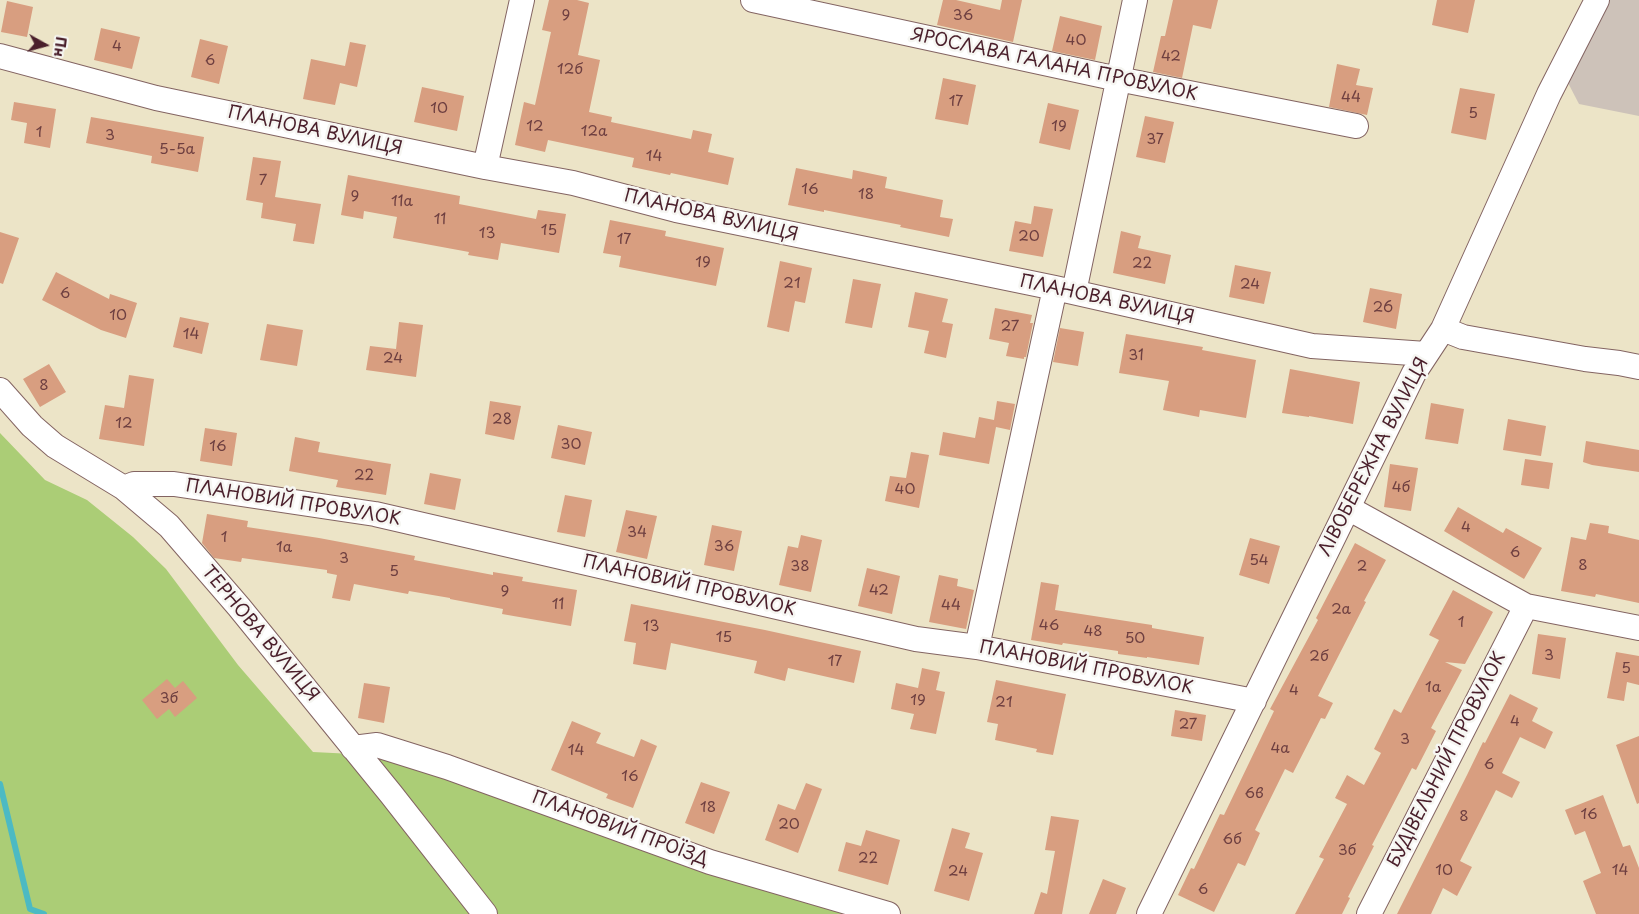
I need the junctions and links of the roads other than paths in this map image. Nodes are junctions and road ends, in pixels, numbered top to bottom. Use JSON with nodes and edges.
{"nodes":[{"id":1,"x":522,"y":0,"type":"edge"},
{"id":2,"x":753,"y":0,"type":"edge"},
{"id":3,"x":1135,"y":0,"type":"edge"},
{"id":4,"x":1597,"y":0,"type":"edge"},
{"id":5,"x":0,"y":56,"type":"edge"},
{"id":6,"x":1118,"y":79,"type":"junction"},
{"id":7,"x":1356,"y":126,"type":"dead end"},
{"id":8,"x":485,"y":167,"type":"junction"},
{"id":9,"x":1064,"y":290,"type":"junction"},
{"id":10,"x":1443,"y":329,"type":"junction"},
{"id":11,"x":1426,"y":354,"type":"junction"},
{"id":12,"x":1639,"y":367,"type":"edge"},
{"id":13,"x":0,"y":390,"type":"edge"},
{"id":14,"x":124,"y":488,"type":"junction"},
{"id":15,"x":1348,"y":508,"type":"junction"},
{"id":16,"x":1526,"y":606,"type":"junction"},
{"id":17,"x":1639,"y":628,"type":"edge"},
{"id":18,"x":978,"y":646,"type":"junction"},
{"id":19,"x":1254,"y":701,"type":"junction"},
{"id":20,"x":354,"y":748,"type":"junction"},
{"id":21,"x":485,"y":914,"type":"edge"},
{"id":22,"x":888,"y":914,"type":"edge"},
{"id":23,"x":1150,"y":914,"type":"edge"},
{"id":24,"x":1369,"y":914,"type":"edge"}],
"edges":[{"from":1,"to":8,"type":"street"},
{"from":2,"to":6,"type":"street","name":"ЯРОСЛАВА ГАЛАНА ПРОВУЛОК"},
{"from":3,"to":6,"type":"street"},
{"from":4,"to":10,"type":"street","name":"ЛІВОБЕРЕЖНА ВУЛИЦЯ"},
{"from":5,"to":8,"type":"street","name":"ПЛАНОВА ВУЛИЦЯ"},
{"from":6,"to":7,"type":"street","name":"ЯРОСЛАВА ГАЛАНА ПРОВУЛОК"},
{"from":6,"to":9,"type":"street"},
{"from":8,"to":9,"type":"street","name":"ПЛАНОВА ВУЛИЦЯ"},
{"from":9,"to":11,"type":"street","name":"ПЛАНОВА ВУЛИЦЯ"},
{"from":9,"to":18,"type":"street"},
{"from":10,"to":11,"type":"street","name":"ЛІВОБЕРЕЖНА ВУЛИЦЯ"},
{"from":10,"to":12,"type":"street"},
{"from":11,"to":15,"type":"street","name":"ЛІВОБЕРЕЖНА ВУЛИЦЯ"},
{"from":13,"to":14,"type":"street","name":"ТЕРНОВА ВУЛИЦЯ"},
{"from":14,"to":18,"type":"street","name":"ПЛАНОВИЙ ПРОВУЛОК"},
{"from":14,"to":20,"type":"street","name":"ТЕРНОВА ВУЛИЦЯ"},
{"from":15,"to":16,"type":"street"},
{"from":15,"to":19,"type":"street","name":"ЛІВОБЕРЕЖНА ВУЛИЦЯ"},
{"from":16,"to":17,"type":"street"},
{"from":16,"to":24,"type":"street","name":"БУДІВЕЛЬНИЙ ПРОВУЛОК"},
{"from":18,"to":19,"type":"street","name":"ПЛАНОВИЙ ПРОВУЛОК"},
{"from":19,"to":23,"type":"street","name":"ЛІВОБЕРЕЖНА ВУЛИЦЯ"},
{"from":20,"to":21,"type":"street","name":"ТЕРНОВА ВУЛИЦЯ"},
{"from":20,"to":22,"type":"street","name":"ПЛАНОВИЙ ПРОЇЗД"}]}
